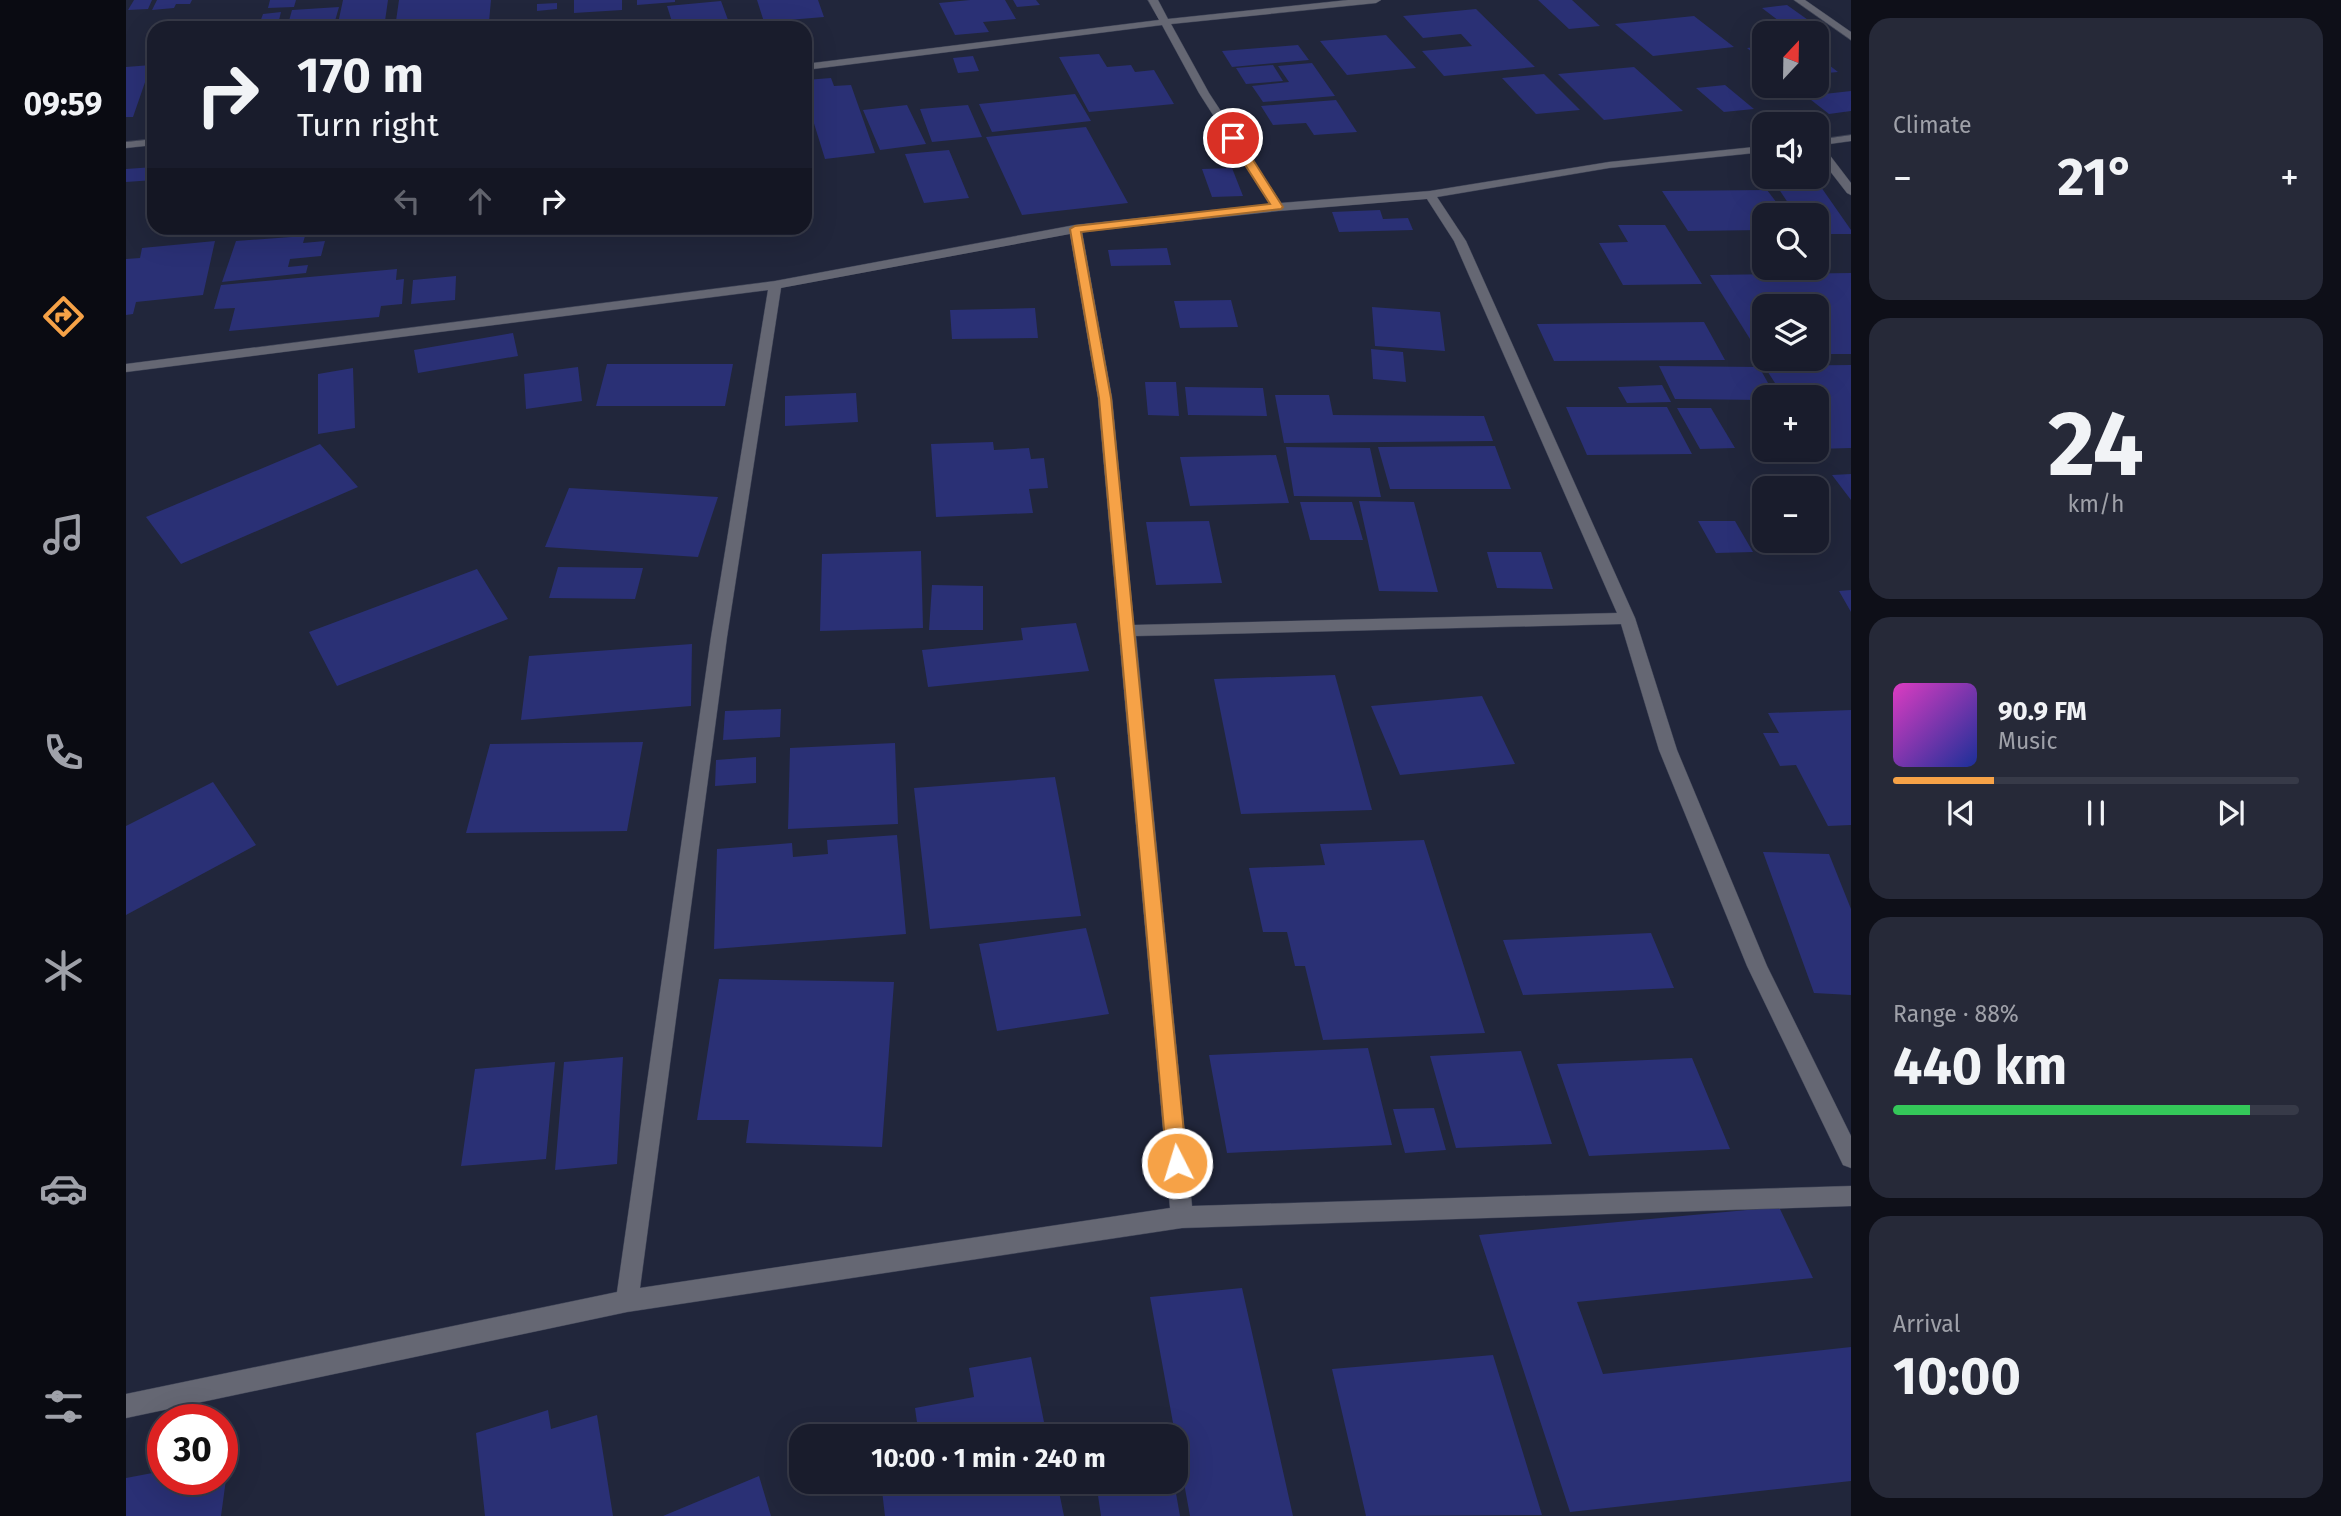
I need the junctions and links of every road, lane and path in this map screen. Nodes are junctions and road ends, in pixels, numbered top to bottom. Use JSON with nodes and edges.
{"nodes":[{"id":1,"x":1153,"y":0,"type":"edge"},
{"id":2,"x":1377,"y":0,"type":"edge"},
{"id":3,"x":1799,"y":0,"type":"edge"},
{"id":4,"x":1165,"y":22,"type":"junction"},
{"id":5,"x":1851,"y":37,"type":"edge"},
{"id":6,"x":812,"y":66,"type":"edge"},
{"id":7,"x":1851,"y":138,"type":"edge"},
{"id":8,"x":1829,"y":142,"type":"edge"},
{"id":9,"x":147,"y":143,"type":"edge"},
{"id":10,"x":126,"y":145,"type":"edge"},
{"id":11,"x":1752,"y":150,"type":"edge"},
{"id":12,"x":1829,"y":161,"type":"edge"},
{"id":13,"x":1851,"y":191,"type":"edge"},
{"id":14,"x":1430,"y":195,"type":"junction"},
{"id":15,"x":1278,"y":207,"type":"junction"},
{"id":16,"x":1075,"y":229,"type":"junction"},
{"id":17,"x":775,"y":285,"type":"junction"},
{"id":18,"x":126,"y":368,"type":"edge"},
{"id":19,"x":1627,"y":618,"type":"junction"},
{"id":20,"x":1128,"y":631,"type":"junction"},
{"id":21,"x":1851,"y":1158,"type":"edge"},
{"id":22,"x":1851,"y":1196,"type":"edge"},
{"id":23,"x":1182,"y":1217,"type":"junction"},
{"id":24,"x":627,"y":1301,"type":"junction"},
{"id":25,"x":126,"y":1406,"type":"edge"}],
"edges":[{"from":1,"to":4,"type":"street"},
{"from":2,"to":4,"type":"street"},
{"from":3,"to":5,"type":"street"},
{"from":4,"to":6,"type":"street"},
{"from":4,"to":15,"type":"street"},
{"from":7,"to":8,"type":"street"},
{"from":9,"to":10,"type":"street"},
{"from":11,"to":14,"type":"street"},
{"from":12,"to":13,"type":"street"},
{"from":14,"to":15,"type":"street"},
{"from":14,"to":19,"type":"street"},
{"from":15,"to":16,"type":"street"},
{"from":16,"to":17,"type":"street"},
{"from":16,"to":20,"type":"street"},
{"from":17,"to":18,"type":"street"},
{"from":17,"to":24,"type":"street"},
{"from":19,"to":20,"type":"street"},
{"from":19,"to":21,"type":"street"},
{"from":20,"to":23,"type":"street"},
{"from":22,"to":23,"type":"street"},
{"from":23,"to":24,"type":"street"},
{"from":24,"to":25,"type":"street"}]}
